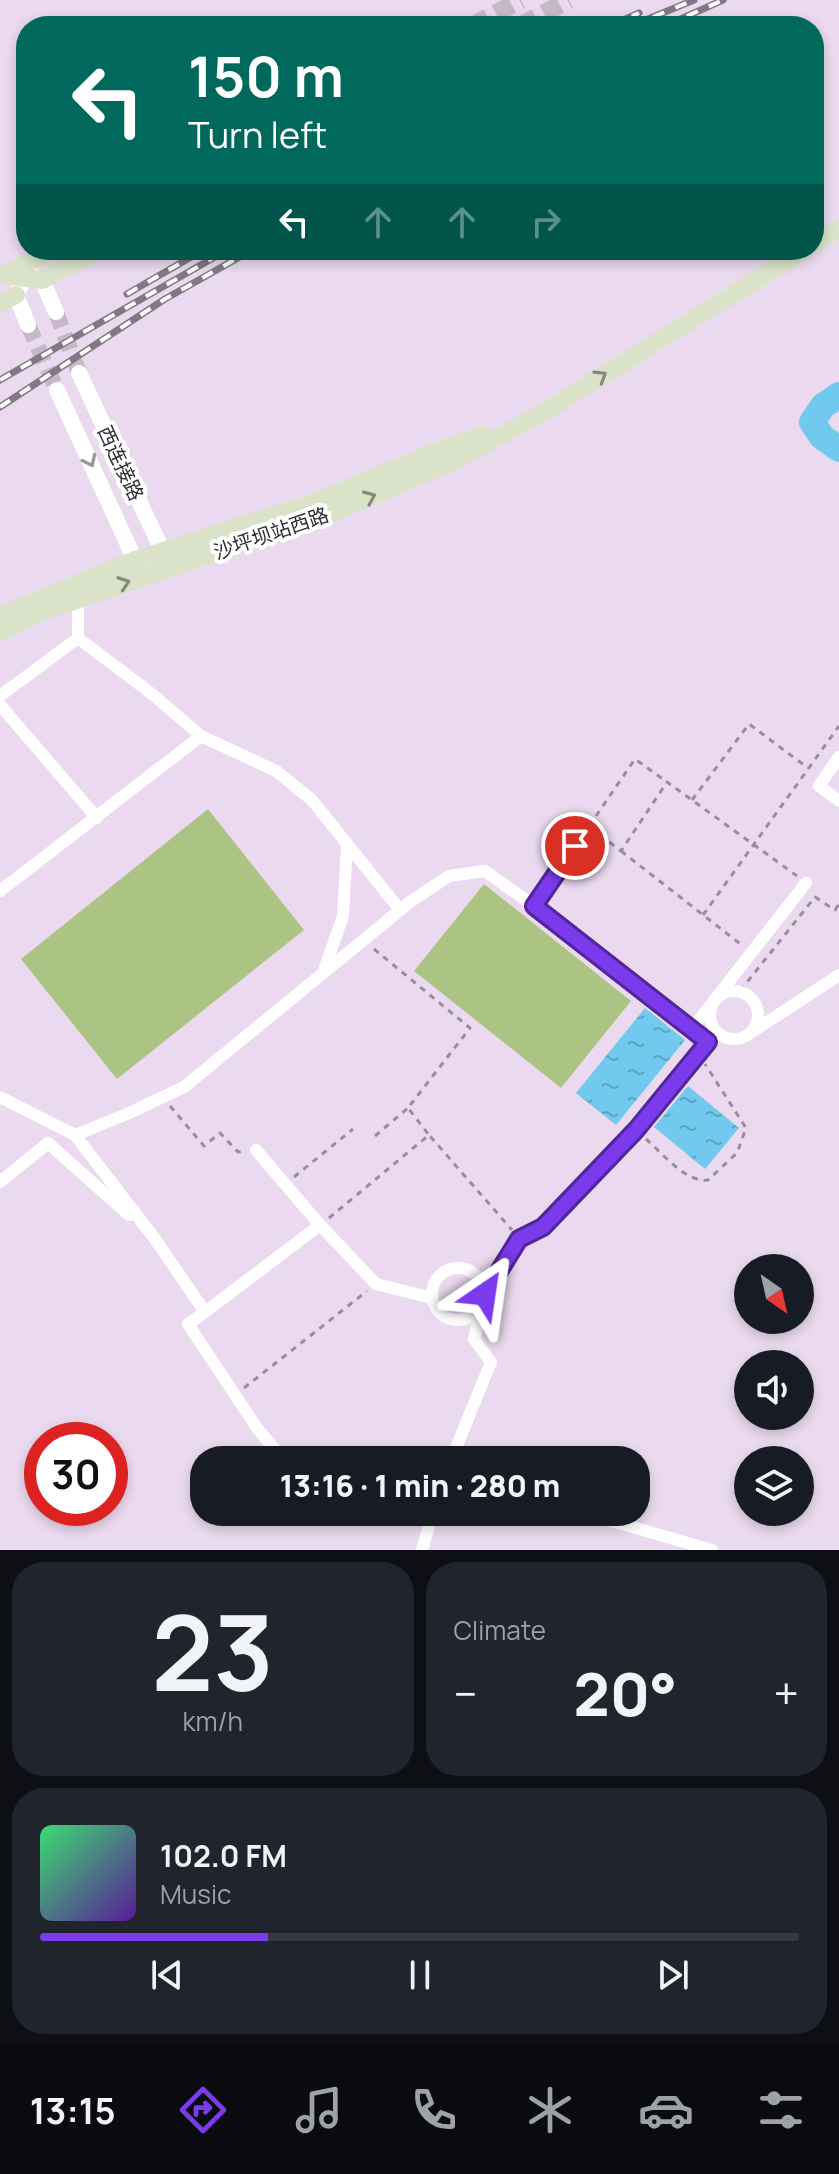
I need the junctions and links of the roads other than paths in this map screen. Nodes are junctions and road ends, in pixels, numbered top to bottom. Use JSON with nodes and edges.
{"nodes":[{"id":1,"x":45,"y":260,"type":"edge"},
{"id":2,"x":76,"y":260,"type":"edge"},
{"id":3,"x":789,"y":260,"type":"edge"},
{"id":4,"x":3,"y":276,"type":"edge"},
{"id":5,"x":23,"y":283,"type":"edge"},
{"id":6,"x":56,"y":312,"type":"tunnel mouth"},
{"id":7,"x":28,"y":325,"type":"tunnel mouth"},
{"id":8,"x":79,"y":373,"type":"tunnel mouth"},
{"id":9,"x":57,"y":390,"type":"tunnel mouth"},
{"id":10,"x":534,"y":418,"type":"junction"},
{"id":11,"x":163,"y":552,"type":"junction"},
{"id":12,"x":135,"y":560,"type":"junction"},
{"id":13,"x":78,"y":599,"type":"junction"},
{"id":14,"x":0,"y":615,"type":"edge"},
{"id":15,"x":0,"y":633,"type":"edge"},
{"id":16,"x":78,"y":638,"type":"junction"},
{"id":17,"x":0,"y":696,"type":"edge"},
{"id":18,"x":0,"y":705,"type":"edge"},
{"id":19,"x":201,"y":736,"type":"junction"},
{"id":20,"x":839,"y":757,"type":"edge"},
{"id":21,"x":839,"y":801,"type":"edge"},
{"id":22,"x":97,"y":818,"type":"junction"},
{"id":23,"x":589,"y":827,"type":"road end"},
{"id":24,"x":347,"y":844,"type":"junction"},
{"id":25,"x":806,"y":883,"type":"road end"},
{"id":26,"x":2,"y":885,"type":"edge"},
{"id":27,"x":534,"y":906,"type":"junction"},
{"id":28,"x":400,"y":910,"type":"junction"},
{"id":29,"x":323,"y":973,"type":"junction"},
{"id":30,"x":839,"y":975,"type":"edge"},
{"id":31,"x":713,"y":1002,"type":"junction"},
{"id":32,"x":691,"y":1030,"type":"junction"},
{"id":33,"x":749,"y":1034,"type":"junction"},
{"id":34,"x":712,"y":1037,"type":"junction"},
{"id":35,"x":0,"y":1097,"type":"edge"},
{"id":36,"x":75,"y":1135,"type":"junction"},
{"id":37,"x":256,"y":1150,"type":"road end"},
{"id":38,"x":0,"y":1182,"type":"edge"},
{"id":39,"x":320,"y":1225,"type":"junction"},
{"id":40,"x":155,"y":1239,"type":"junction"},
{"id":41,"x":485,"y":1294,"type":"junction"},
{"id":42,"x":432,"y":1298,"type":"junction"},
{"id":43,"x":205,"y":1312,"type":"junction"},
{"id":44,"x":272,"y":1446,"type":"edge"},
{"id":45,"x":457,"y":1446,"type":"edge"},
{"id":46,"x":429,"y":1526,"type":"edge"},
{"id":47,"x":629,"y":1526,"type":"edge"},
{"id":48,"x":422,"y":1550,"type":"edge"},
{"id":49,"x":712,"y":1550,"type":"edge"}],
"edges":[{"from":1,"to":5,"type":"main road"},
{"from":2,"to":5,"type":"main road"},
{"from":10,"to":3,"type":"main road","name":"沙坪坝站西路","one_way":true},
{"from":4,"to":5,"type":"main road"},
{"from":5,"to":6,"type":"street"},
{"from":5,"to":7,"type":"street"},
{"from":8,"to":11,"type":"street","name":"西连接路"},
{"from":9,"to":12,"type":"street","name":"西连接路","one_way":true},
{"from":10,"to":11,"type":"main road","name":"沙坪坝站西路"},
{"from":13,"to":10,"type":"main road","name":"沙坪坝站西路","one_way":true},
{"from":11,"to":12,"type":"main road","name":"沙坪坝站西路"},
{"from":12,"to":14,"type":"main road","name":"沙坪坝站西路"},
{"from":13,"to":15,"type":"main road","name":"沙坪坝站西路"},
{"from":13,"to":16,"type":"street"},
{"from":16,"to":17,"type":"street"},
{"from":16,"to":19,"type":"street"},
{"from":18,"to":22,"type":"street"},
{"from":19,"to":22,"type":"street"},
{"from":19,"to":24,"type":"street"},
{"from":20,"to":21,"type":"street"},
{"from":22,"to":26,"type":"street"},
{"from":23,"to":27,"type":"street"},
{"from":24,"to":28,"type":"street"},
{"from":24,"to":29,"type":"street"},
{"from":25,"to":31,"type":"street"},
{"from":27,"to":28,"type":"street"},
{"from":27,"to":32,"type":"street"},
{"from":28,"to":29,"type":"street"},
{"from":29,"to":36,"type":"street"},
{"from":30,"to":33,"type":"street"},
{"from":31,"to":32,"type":"street"},
{"from":31,"to":33,"type":"street"},
{"from":31,"to":34,"type":"street"},
{"from":32,"to":34,"type":"street"},
{"from":33,"to":34,"type":"street"},
{"from":34,"to":41,"type":"street"},
{"from":35,"to":36,"type":"street"},
{"from":36,"to":40,"type":"street"},
{"from":37,"to":39,"type":"street"},
{"from":38,"to":40,"type":"street"},
{"from":39,"to":42,"type":"street"},
{"from":39,"to":43,"type":"street"},
{"from":40,"to":43,"type":"street"},
{"from":41,"to":42,"type":"street"},
{"from":41,"to":42,"type":"street"},
{"from":41,"to":45,"type":"street"},
{"from":43,"to":44,"type":"street"},
{"from":46,"to":48,"type":"street"},
{"from":47,"to":49,"type":"street"}]}
